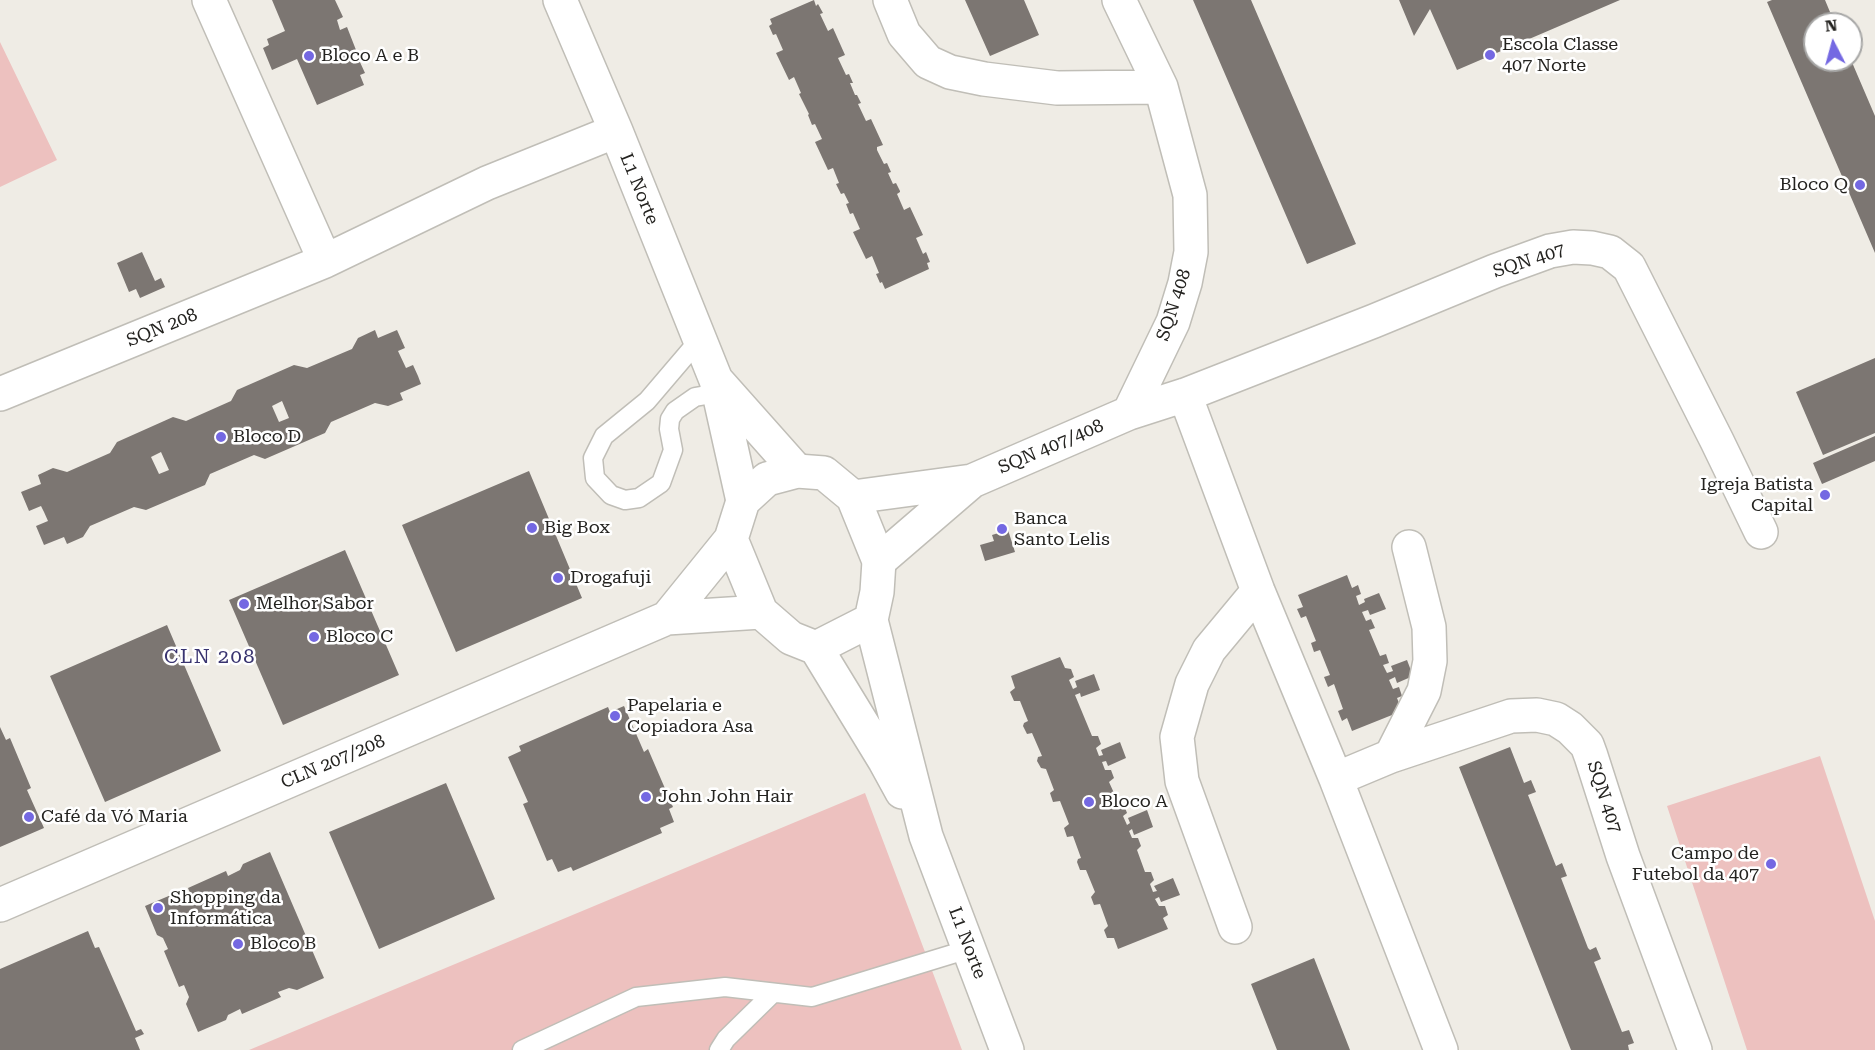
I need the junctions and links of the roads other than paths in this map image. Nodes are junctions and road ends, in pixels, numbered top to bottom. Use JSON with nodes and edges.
{"nodes":[{"id":1,"x":209,"y":0,"type":"edge"},
{"id":2,"x":560,"y":0,"type":"edge"},
{"id":3,"x":890,"y":0,"type":"edge"},
{"id":4,"x":1119,"y":0,"type":"edge"},
{"id":5,"x":1161,"y":87,"type":"junction"},
{"id":6,"x":616,"y":131,"type":"junction"},
{"id":7,"x":325,"y":261,"type":"junction"},
{"id":8,"x":699,"y":340,"type":"junction"},
{"id":9,"x":717,"y":386,"type":"junction"},
{"id":10,"x":0,"y":394,"type":"edge"},
{"id":11,"x":1185,"y":395,"type":"junction"},
{"id":12,"x":1130,"y":413,"type":"junction"},
{"id":13,"x":797,"y":471,"type":"junction"},
{"id":14,"x":972,"y":481,"type":"junction"},
{"id":15,"x":854,"y":497,"type":"junction"},
{"id":16,"x":743,"y":501,"type":"junction"},
{"id":17,"x":1761,"y":532,"type":"dead end"},
{"id":18,"x":731,"y":539,"type":"junction"},
{"id":19,"x":1409,"y":547,"type":"dead end"},
{"id":20,"x":879,"y":561,"type":"junction"},
{"id":21,"x":1258,"y":591,"type":"junction"},
{"id":22,"x":761,"y":612,"type":"junction"},
{"id":23,"x":667,"y":618,"type":"junction"},
{"id":24,"x":871,"y":620,"type":"junction"},
{"id":25,"x":816,"y":648,"type":"junction"},
{"id":26,"x":1390,"y":756,"type":"junction"},
{"id":27,"x":1336,"y":779,"type":"junction"},
{"id":28,"x":926,"y":836,"type":"junction"},
{"id":29,"x":0,"y":905,"type":"edge"},
{"id":30,"x":1235,"y":927,"type":"dead end"},
{"id":31,"x":969,"y":949,"type":"junction"},
{"id":32,"x":773,"y":993,"type":"junction"},
{"id":33,"x":522,"y":1050,"type":"edge"},
{"id":34,"x":718,"y":1050,"type":"edge"},
{"id":35,"x":1007,"y":1050,"type":"edge"},
{"id":36,"x":1442,"y":1050,"type":"edge"},
{"id":37,"x":1695,"y":1050,"type":"edge"}],
"edges":[{"from":1,"to":7,"type":"street"},
{"from":2,"to":6,"type":"street","name":"L1 Norte"},
{"from":3,"to":5,"type":"street"},
{"from":4,"to":5,"type":"street","name":"SQN 408"},
{"from":5,"to":12,"type":"street","name":"SQN 408"},
{"from":6,"to":7,"type":"street","name":"SQN 208"},
{"from":6,"to":8,"type":"street","name":"L1 Norte"},
{"from":7,"to":10,"type":"street","name":"SQN 208"},
{"from":8,"to":9,"type":"street","name":"L1 Norte"},
{"from":8,"to":9,"type":"lane"},
{"from":9,"to":13,"type":"street","name":"L1 Norte"},
{"from":9,"to":16,"type":"street","name":"L1 Norte"},
{"from":11,"to":12,"type":"street","name":"SQN 407"},
{"from":11,"to":17,"type":"street","name":"SQN 407"},
{"from":11,"to":21,"type":"street"},
{"from":12,"to":14,"type":"street","name":"SQN 407/408"},
{"from":13,"to":15,"type":"street"},
{"from":13,"to":16,"type":"street"},
{"from":14,"to":15,"type":"street","name":"SQN 407/408"},
{"from":14,"to":20,"type":"street","name":"SQN 407/408"},
{"from":15,"to":20,"type":"street"},
{"from":16,"to":18,"type":"street"},
{"from":18,"to":22,"type":"street"},
{"from":18,"to":23,"type":"street","name":"CLN 207/208"},
{"from":19,"to":26,"type":"street"},
{"from":20,"to":24,"type":"street"},
{"from":21,"to":27,"type":"street"},
{"from":21,"to":30,"type":"street"},
{"from":22,"to":23,"type":"street","name":"CLN 207/208"},
{"from":22,"to":25,"type":"street"},
{"from":23,"to":29,"type":"street","name":"CLN 207/208"},
{"from":24,"to":25,"type":"street"},
{"from":24,"to":28,"type":"street","name":"L1 Norte"},
{"from":25,"to":28,"type":"street","name":"L1 Norte"},
{"from":26,"to":27,"type":"street","name":"SQN 407"},
{"from":26,"to":37,"type":"street","name":"SQN 407"},
{"from":27,"to":36,"type":"street"},
{"from":28,"to":31,"type":"street","name":"L1 Norte"},
{"from":31,"to":32,"type":"lane"},
{"from":31,"to":35,"type":"street","name":"L1 Norte"},
{"from":32,"to":33,"type":"lane"},
{"from":32,"to":34,"type":"lane"}]}
